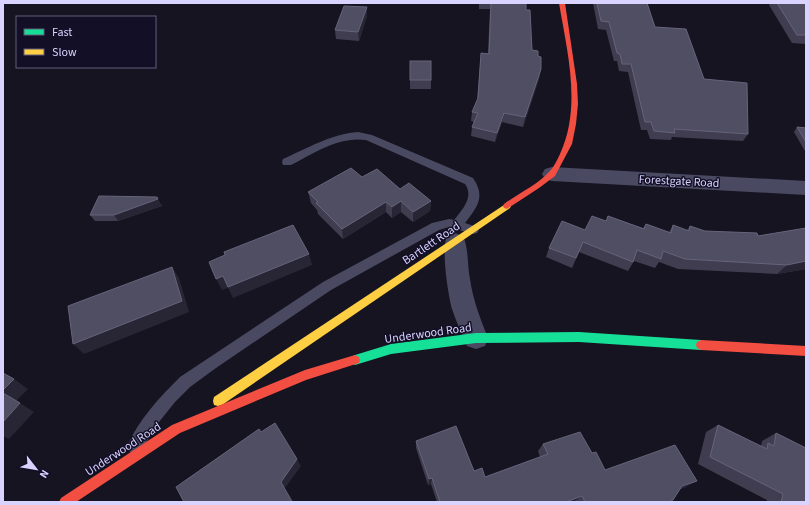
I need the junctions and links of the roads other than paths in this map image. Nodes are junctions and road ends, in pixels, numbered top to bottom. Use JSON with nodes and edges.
{"nodes":[{"id":1,"x":562,"y":3,"type":"edge"},
{"id":2,"x":288,"y":162,"type":"dead end"},
{"id":3,"x":552,"y":174,"type":"junction"},
{"id":4,"x":806,"y":188,"type":"edge"},
{"id":5,"x":462,"y":232,"type":"junction"},
{"id":6,"x":476,"y":338,"type":"junction"},
{"id":7,"x":806,"y":351,"type":"edge"},
{"id":8,"x":176,"y":429,"type":"junction"},
{"id":9,"x":128,"y":460,"type":"junction"},
{"id":10,"x":65,"y":502,"type":"edge"}],
"edges":[{"from":1,"to":3,"type":"street","name":"Bartlett Road"},
{"from":2,"to":5,"type":"lane"},
{"from":3,"to":4,"type":"street","name":"Forestgate Road"},
{"from":3,"to":5,"type":"street","name":"Bartlett Road"},
{"from":5,"to":6,"type":"street"},
{"from":5,"to":8,"type":"street","name":"Bartlett Road"},
{"from":5,"to":9,"type":"lane"},
{"from":6,"to":7,"type":"street","name":"Underwood Road"},
{"from":6,"to":8,"type":"street","name":"Underwood Road"},
{"from":8,"to":9,"type":"street","name":"Underwood Road"},
{"from":9,"to":10,"type":"street","name":"Underwood Road"}]}
